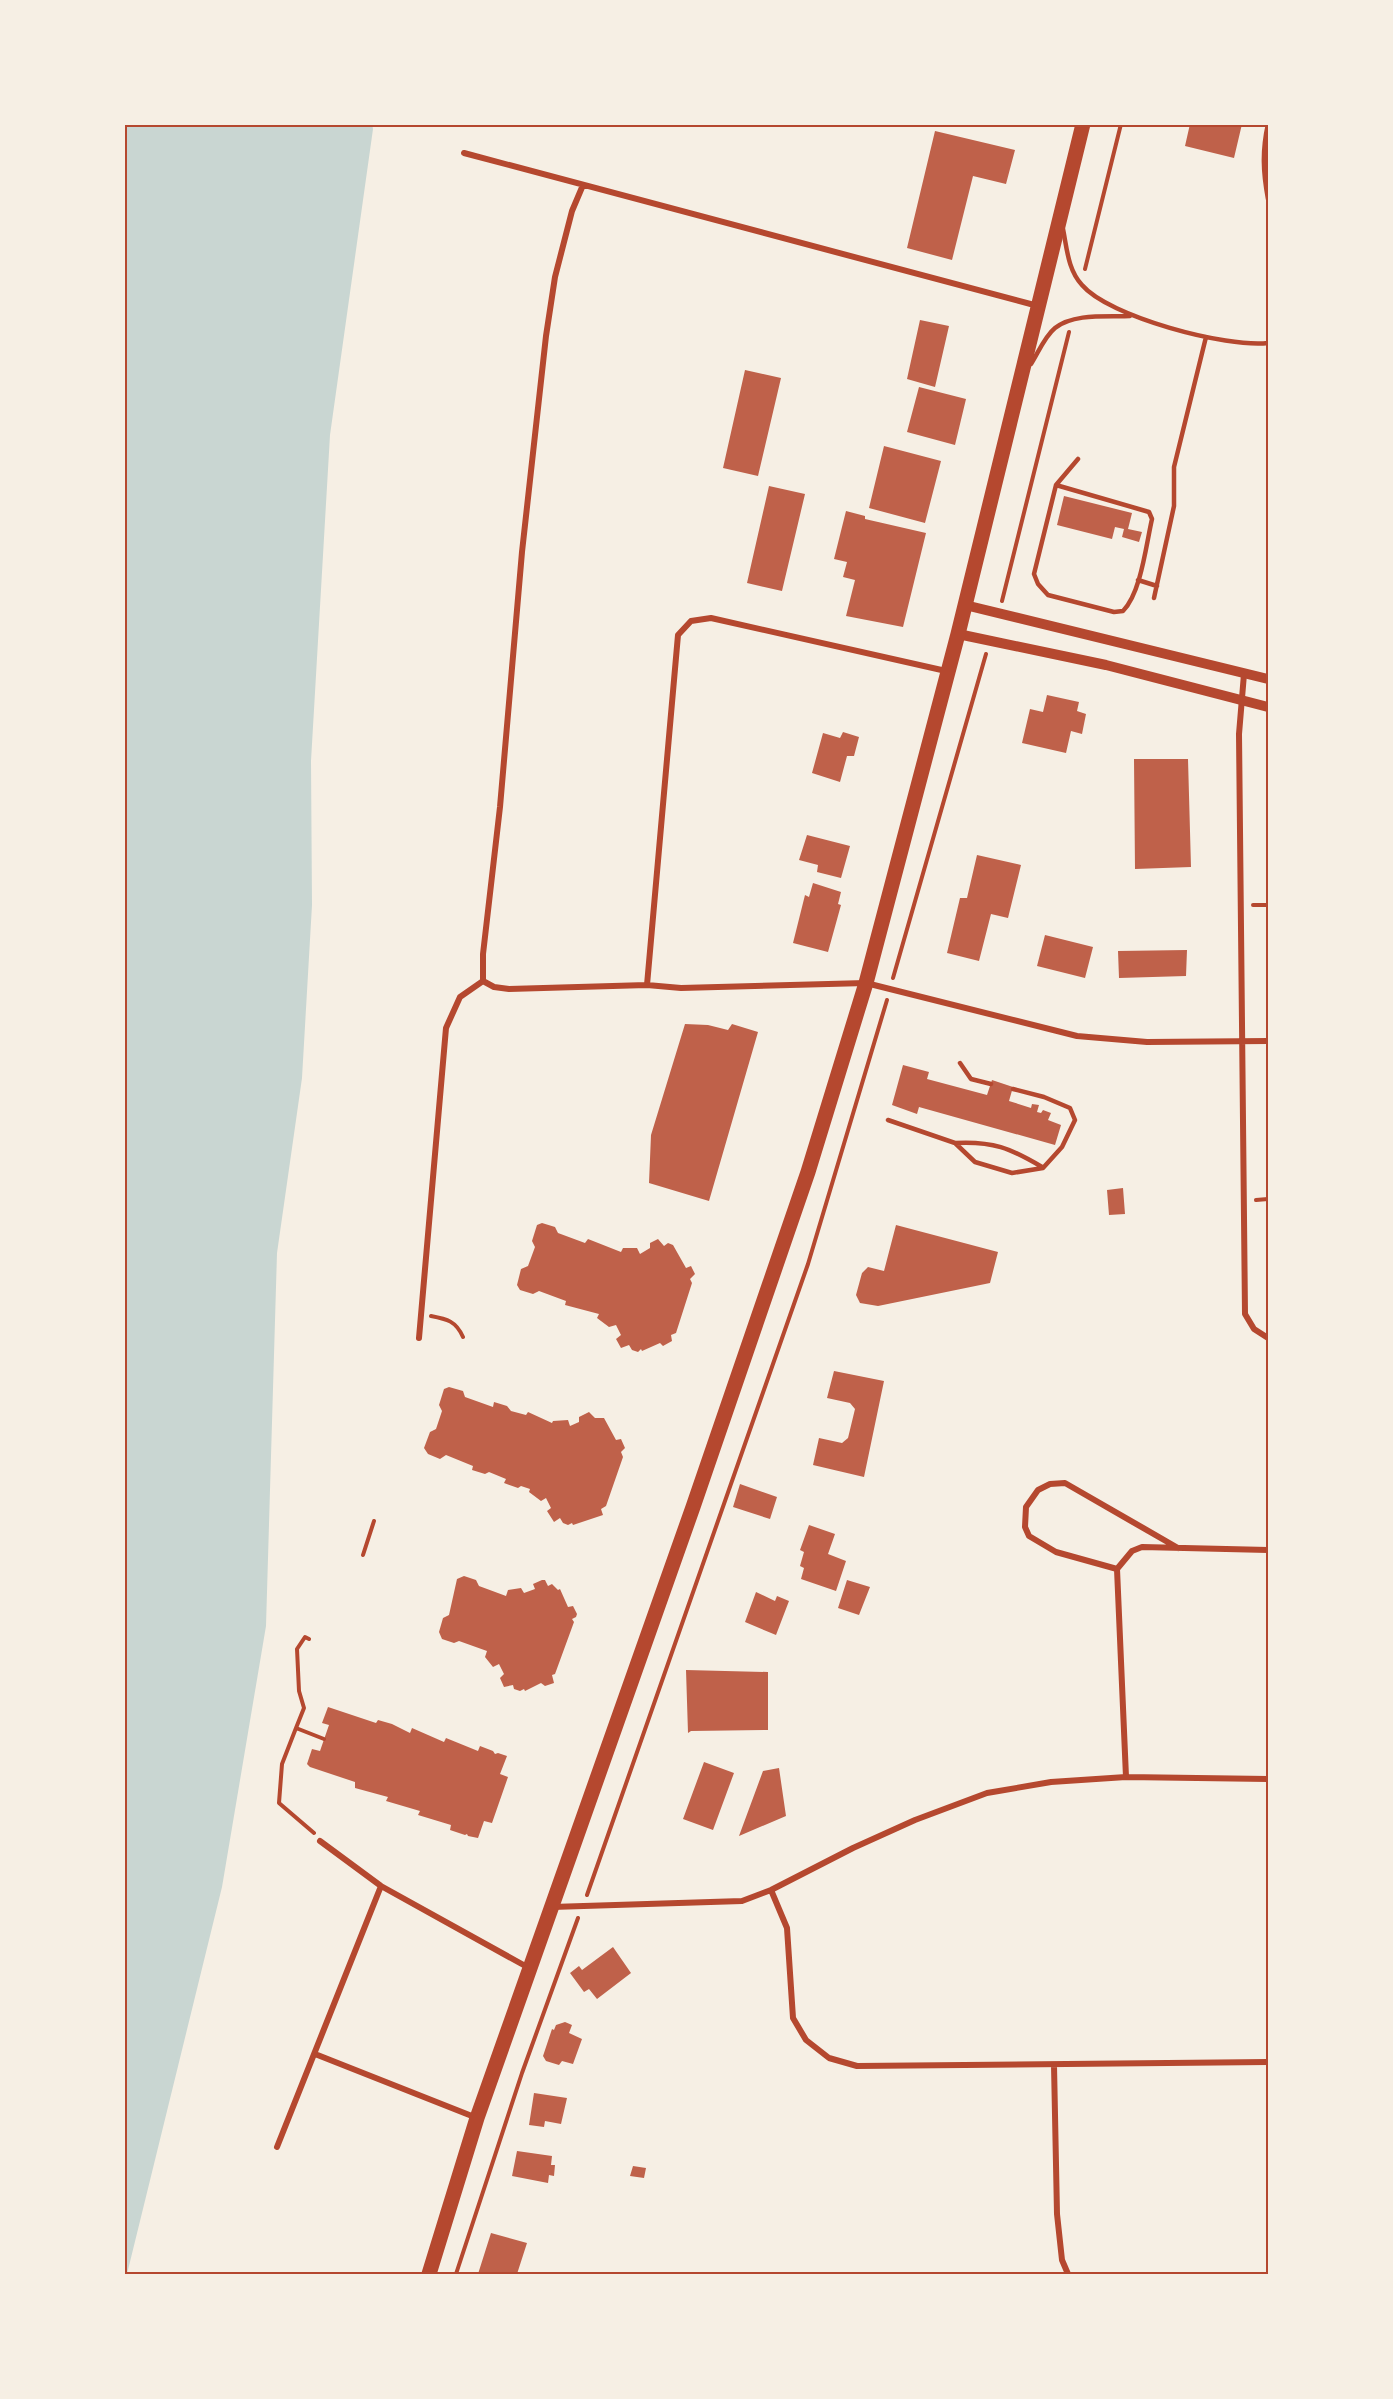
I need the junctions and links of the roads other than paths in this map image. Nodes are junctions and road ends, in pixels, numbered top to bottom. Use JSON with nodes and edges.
{"nodes":[{"id":1,"x":1083,"y":124,"type":"edge"},
{"id":2,"x":1268,"y":124,"type":"edge"},
{"id":3,"x":464,"y":153,"type":"dead end"},
{"id":4,"x":584,"y":185,"type":"junction"},
{"id":5,"x":1269,"y":199,"type":"edge"},
{"id":6,"x":1061,"y":214,"type":"junction"},
{"id":7,"x":1038,"y":306,"type":"junction"},
{"id":8,"x":1133,"y":315,"type":"junction"},
{"id":9,"x":1206,"y":337,"type":"junction"},
{"id":10,"x":1269,"y":343,"type":"edge"},
{"id":11,"x":1020,"y":380,"type":"junction"},
{"id":12,"x":1078,"y":459,"type":"dead end"},
{"id":13,"x":1056,"y":485,"type":"junction"},
{"id":14,"x":1138,"y":580,"type":"junction"},
{"id":15,"x":1157,"y":586,"type":"junction"},
{"id":16,"x":1154,"y":598,"type":"dead end"},
{"id":17,"x":965,"y":605,"type":"junction"},
{"id":18,"x":958,"y":634,"type":"junction"},
{"id":19,"x":947,"y":671,"type":"junction"},
{"id":20,"x":1244,"y":674,"type":"junction"},
{"id":21,"x":1269,"y":679,"type":"edge"},
{"id":22,"x":1241,"y":701,"type":"junction"},
{"id":23,"x":1269,"y":707,"type":"edge"},
{"id":24,"x":483,"y":981,"type":"junction"},
{"id":25,"x":866,"y":982,"type":"junction"},
{"id":26,"x":647,"y":985,"type":"junction"},
{"id":27,"x":1269,"y":1041,"type":"edge"},
{"id":28,"x":1241,"y":1042,"type":"junction"},
{"id":29,"x":960,"y":1063,"type":"dead end"},
{"id":30,"x":991,"y":1084,"type":"dead end"},
{"id":31,"x":1012,"y":1089,"type":"dead end"},
{"id":32,"x":888,"y":1120,"type":"dead end"},
{"id":33,"x":955,"y":1143,"type":"junction"},
{"id":34,"x":1043,"y":1168,"type":"junction"},
{"id":35,"x":419,"y":1338,"type":"dead end"},
{"id":36,"x":1269,"y":1338,"type":"edge"},
{"id":37,"x":1178,"y":1548,"type":"junction"},
{"id":38,"x":1269,"y":1550,"type":"edge"},
{"id":39,"x":1116,"y":1569,"type":"junction"},
{"id":40,"x":1126,"y":1777,"type":"junction"},
{"id":41,"x":1269,"y":1779,"type":"edge"},
{"id":42,"x":320,"y":1841,"type":"road end"},
{"id":43,"x":381,"y":1886,"type":"junction"},
{"id":44,"x":771,"y":1890,"type":"junction"},
{"id":45,"x":552,"y":1906,"type":"junction"},
{"id":46,"x":529,"y":1969,"type":"junction"},
{"id":47,"x":315,"y":2054,"type":"junction"},
{"id":48,"x":1269,"y":2062,"type":"edge"},
{"id":49,"x":1054,"y":2065,"type":"junction"},
{"id":50,"x":477,"y":2118,"type":"junction"},
{"id":51,"x":277,"y":2147,"type":"dead end"},
{"id":52,"x":429,"y":2274,"type":"edge"},
{"id":53,"x":1068,"y":2274,"type":"edge"}],
"edges":[{"from":1,"to":6,"type":"main road"},
{"from":2,"to":5,"type":"lane"},
{"from":3,"to":4,"type":"street"},
{"from":4,"to":7,"type":"street"},
{"from":4,"to":24,"type":"street"},
{"from":6,"to":7,"type":"main road"},
{"from":6,"to":8,"type":"lane"},
{"from":7,"to":11,"type":"main road"},
{"from":8,"to":9,"type":"lane"},
{"from":8,"to":11,"type":"lane"},
{"from":9,"to":10,"type":"lane"},
{"from":9,"to":15,"type":"lane"},
{"from":11,"to":17,"type":"main road"},
{"from":12,"to":13,"type":"lane"},
{"from":13,"to":14,"type":"lane"},
{"from":13,"to":14,"type":"lane"},
{"from":14,"to":15,"type":"lane"},
{"from":15,"to":16,"type":"lane"},
{"from":17,"to":18,"type":"main road"},
{"from":17,"to":20,"type":"street"},
{"from":18,"to":19,"type":"main road"},
{"from":18,"to":22,"type":"street"},
{"from":19,"to":25,"type":"main road"},
{"from":19,"to":26,"type":"street"},
{"from":20,"to":21,"type":"street"},
{"from":20,"to":22,"type":"street"},
{"from":22,"to":23,"type":"street"},
{"from":22,"to":28,"type":"street"},
{"from":24,"to":26,"type":"street"},
{"from":24,"to":35,"type":"street"},
{"from":25,"to":26,"type":"street"},
{"from":25,"to":28,"type":"street"},
{"from":25,"to":45,"type":"main road"},
{"from":27,"to":28,"type":"street"},
{"from":28,"to":36,"type":"street"},
{"from":29,"to":30,"type":"lane"},
{"from":31,"to":34,"type":"lane"},
{"from":32,"to":33,"type":"lane"},
{"from":33,"to":34,"type":"lane"},
{"from":33,"to":34,"type":"lane"},
{"from":37,"to":38,"type":"street"},
{"from":37,"to":39,"type":"street"},
{"from":37,"to":39,"type":"street"},
{"from":39,"to":40,"type":"street"},
{"from":40,"to":41,"type":"street"},
{"from":40,"to":44,"type":"street"},
{"from":42,"to":43,"type":"street"},
{"from":43,"to":46,"type":"street"},
{"from":43,"to":47,"type":"street"},
{"from":44,"to":45,"type":"street"},
{"from":44,"to":49,"type":"street"},
{"from":45,"to":46,"type":"main road"},
{"from":46,"to":50,"type":"main road"},
{"from":47,"to":50,"type":"street"},
{"from":47,"to":51,"type":"street"},
{"from":48,"to":49,"type":"street"},
{"from":49,"to":53,"type":"street"},
{"from":50,"to":52,"type":"main road"}]}
